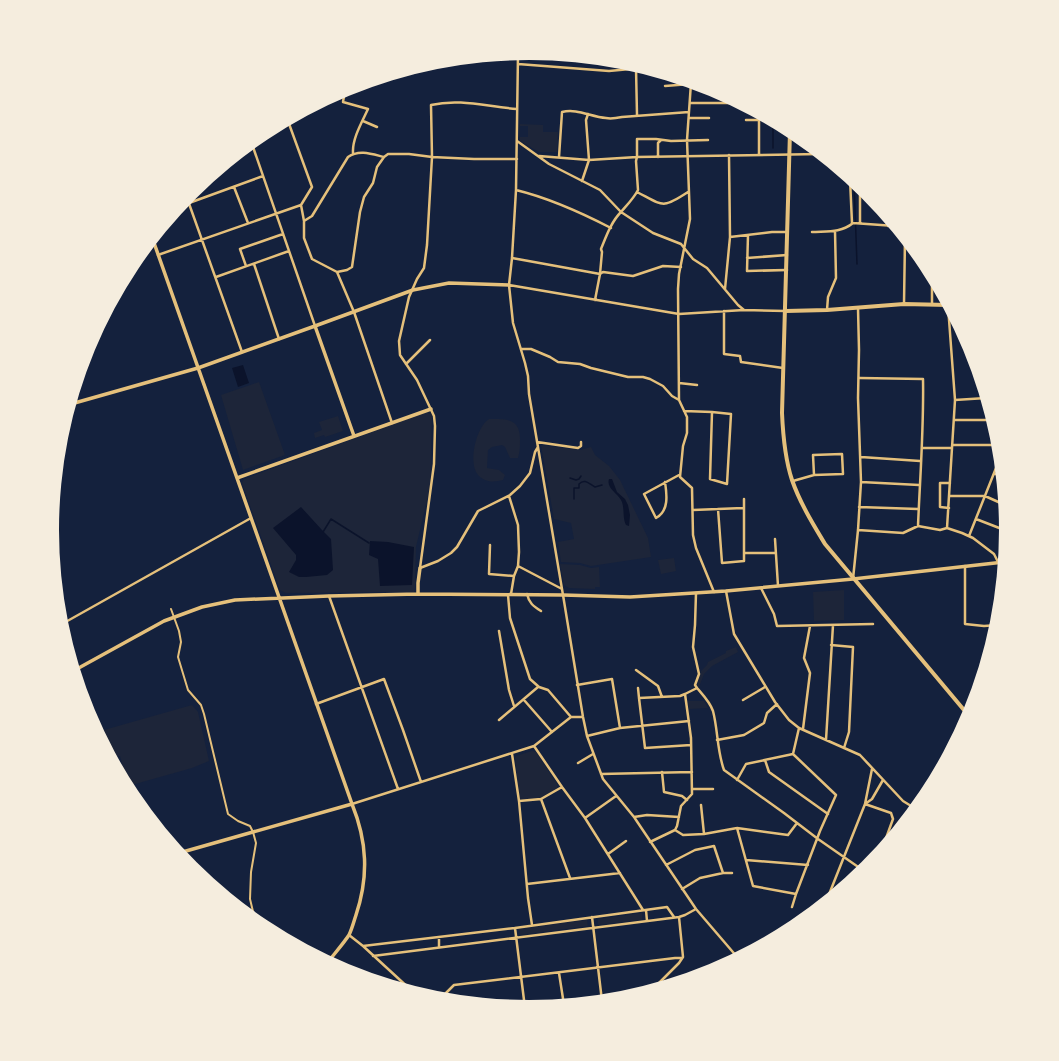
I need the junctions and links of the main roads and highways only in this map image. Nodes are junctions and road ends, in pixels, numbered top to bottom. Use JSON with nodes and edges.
{"nodes":[{"id":1,"x":790,"y":138,"type":"edge"},
{"id":2,"x":943,"y":306,"type":"edge"},
{"id":3,"x":786,"y":311,"type":"junction"},
{"id":4,"x":964,"y":710,"type":"edge"}],
"edges":[{"from":1,"to":3,"type":"main road"},
{"from":2,"to":3,"type":"main road"},
{"from":3,"to":4,"type":"main road"}]}
